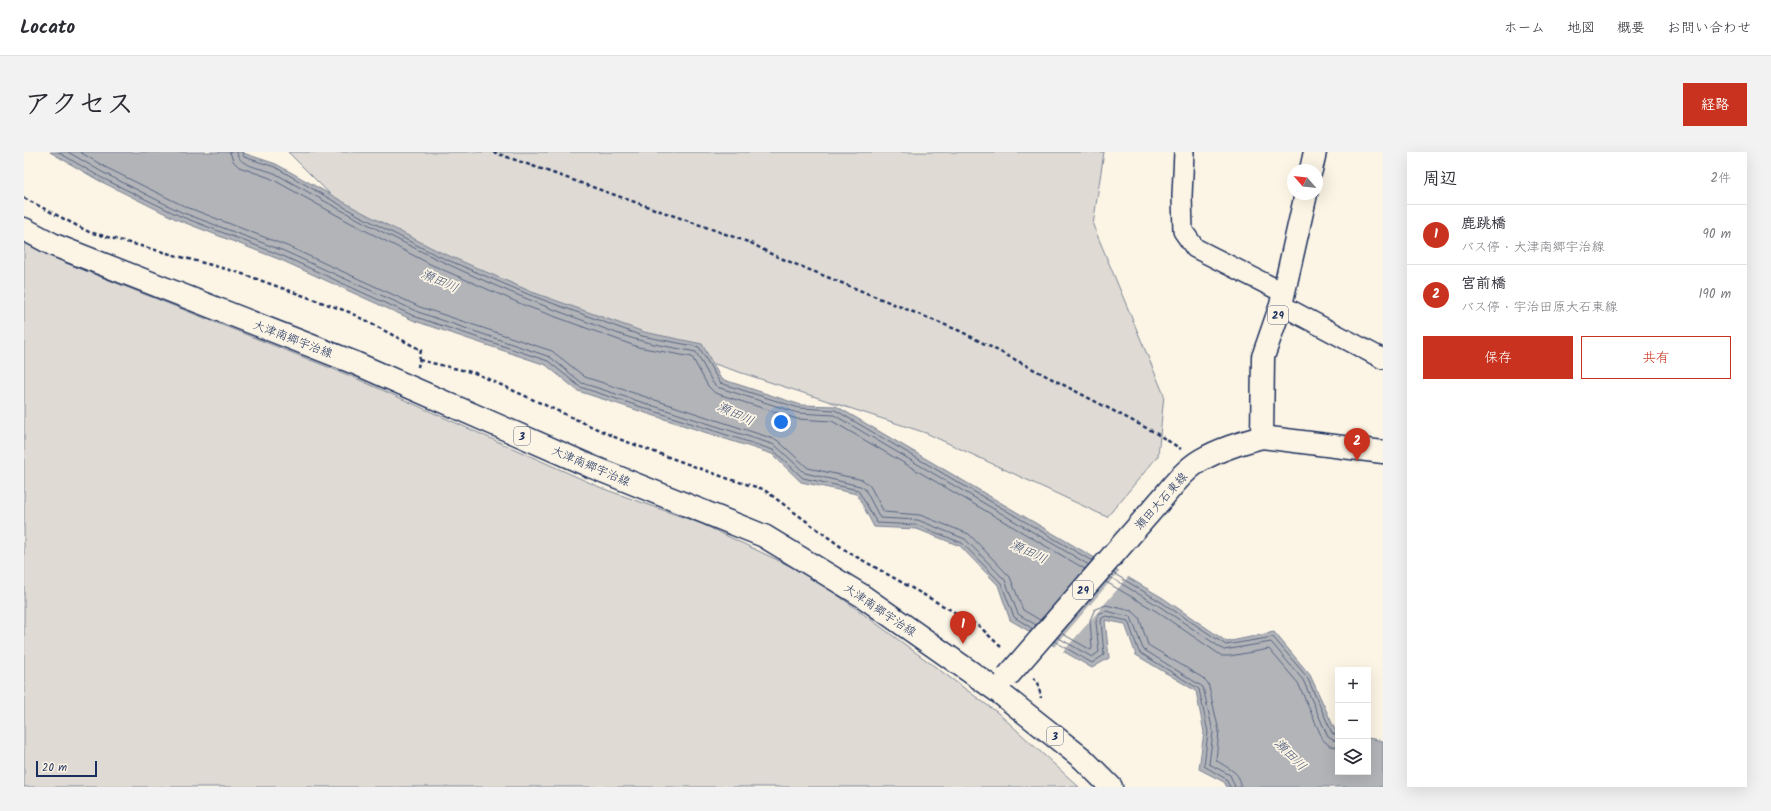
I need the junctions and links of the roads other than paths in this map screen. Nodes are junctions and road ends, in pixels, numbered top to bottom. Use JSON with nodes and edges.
{"nodes":[{"id":1,"x":1184,"y":152,"type":"edge"},
{"id":2,"x":1315,"y":152,"type":"edge"},
{"id":3,"x":1312,"y":164,"type":"edge"},
{"id":4,"x":1305,"y":200,"type":"edge"},
{"id":5,"x":24,"y":229,"type":"edge"},
{"id":6,"x":1282,"y":299,"type":"junction"},
{"id":7,"x":1383,"y":359,"type":"edge"},
{"id":8,"x":1262,"y":437,"type":"junction"},
{"id":9,"x":1383,"y":452,"type":"edge"},
{"id":10,"x":1001,"y":683,"type":"junction"},
{"id":11,"x":1110,"y":787,"type":"edge"}],
"edges":[{"from":1,"to":6,"type":"street"},
{"from":2,"to":3,"type":"main road"},
{"from":4,"to":6,"type":"main road","number":"29"},
{"from":5,"to":10,"type":"main road","name":"大津南郷宇治線","number":"3"},
{"from":6,"to":7,"type":"street"},
{"from":6,"to":8,"type":"main road","number":"29"},
{"from":8,"to":9,"type":"main road"},
{"from":8,"to":10,"type":"main road","name":"瀬田大石東線","number":"29","bridge":true},
{"from":10,"to":11,"type":"main road","name":"大津南郷宇治線","number":"3"}]}
